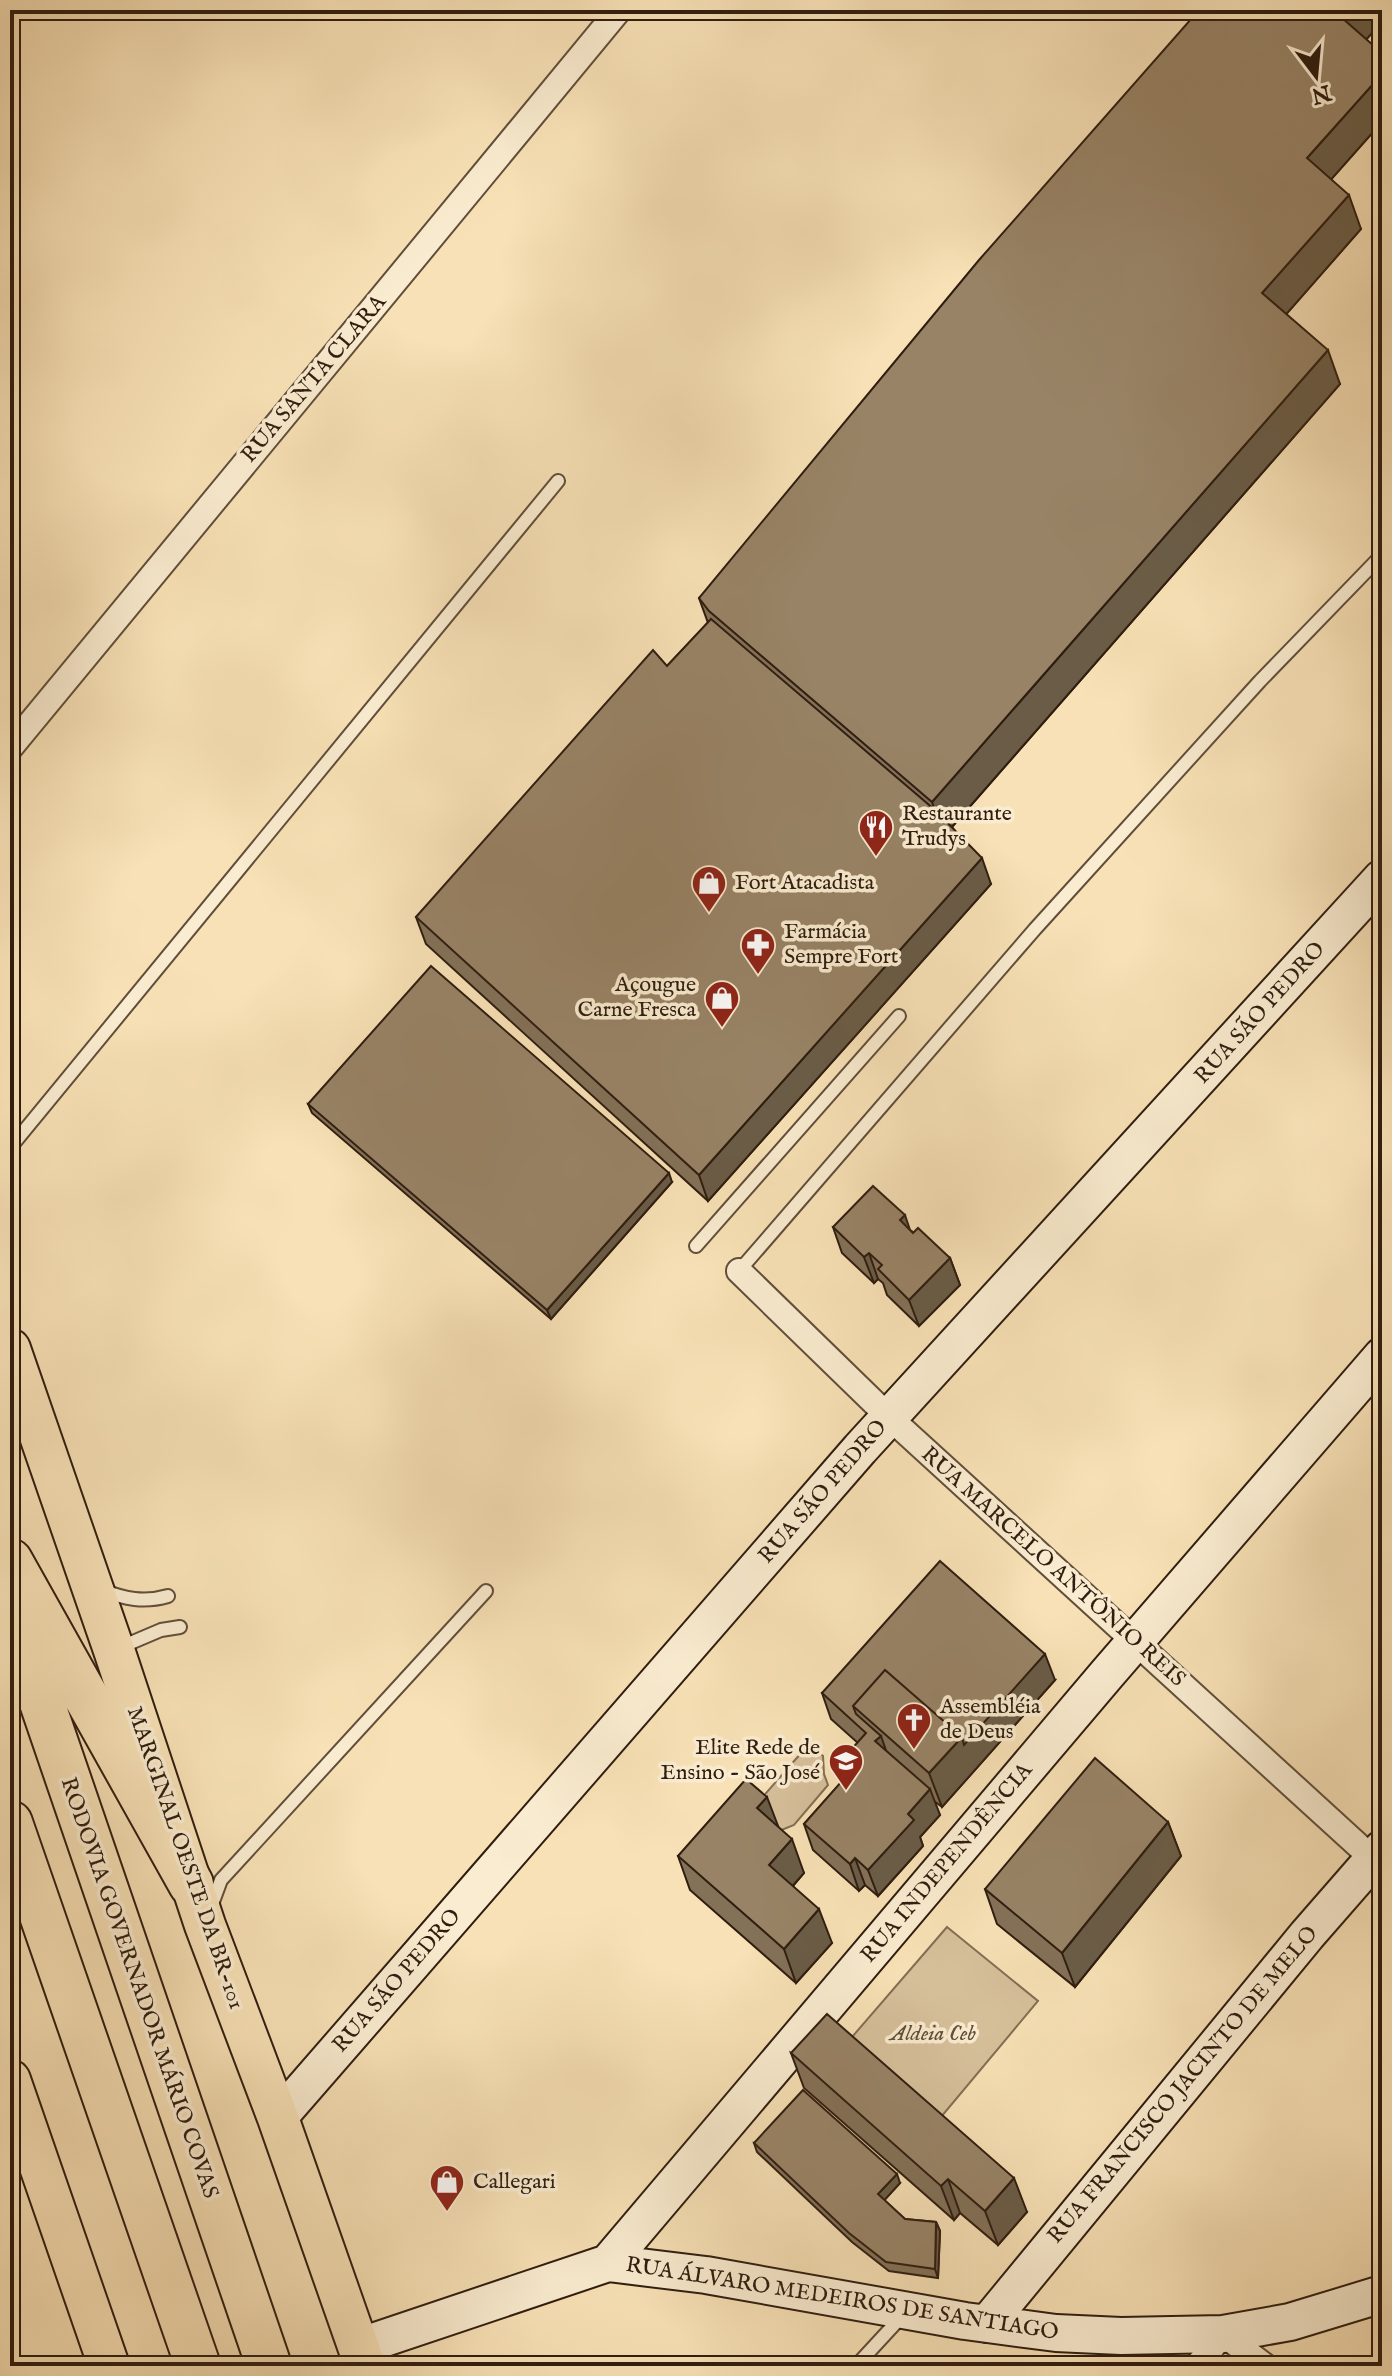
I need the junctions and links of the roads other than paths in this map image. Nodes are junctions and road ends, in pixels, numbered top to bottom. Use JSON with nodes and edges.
{"nodes":[{"id":1,"x":619,"y":10,"type":"edge"},
{"id":2,"x":558,"y":481,"type":"dead end"},
{"id":3,"x":1382,"y":555,"type":"edge"},
{"id":4,"x":10,"y":748,"type":"edge"},
{"id":5,"x":1382,"y":878,"type":"edge"},
{"id":6,"x":899,"y":1016,"type":"dead end"},
{"id":7,"x":10,"y":1148,"type":"edge"},
{"id":8,"x":696,"y":1246,"type":"dead end"},
{"id":9,"x":739,"y":1271,"type":"joint"},
{"id":10,"x":10,"y":1349,"type":"edge"},
{"id":11,"x":1382,"y":1356,"type":"edge"},
{"id":12,"x":889,"y":1417,"type":"junction"},
{"id":13,"x":10,"y":1561,"type":"edge"},
{"id":14,"x":91,"y":1585,"type":"junction"},
{"id":15,"x":486,"y":1591,"type":"dead end"},
{"id":16,"x":168,"y":1596,"type":"dead end"},
{"id":17,"x":10,"y":1609,"type":"edge"},
{"id":18,"x":180,"y":1627,"type":"dead end"},
{"id":19,"x":1136,"y":1642,"type":"junction"},
{"id":20,"x":114,"y":1650,"type":"junction"},
{"id":21,"x":10,"y":1823,"type":"edge"},
{"id":22,"x":1378,"y":1854,"type":"edge"},
{"id":23,"x":191,"y":1884,"type":"junction"},
{"id":24,"x":205,"y":1925,"type":"junction"},
{"id":25,"x":10,"y":2080,"type":"edge"},
{"id":26,"x":278,"y":2118,"type":"junction"},
{"id":27,"x":608,"y":2263,"type":"junction"},
{"id":28,"x":1382,"y":2294,"type":"edge"},
{"id":29,"x":906,"y":2312,"type":"junction"},
{"id":30,"x":987,"y":2324,"type":"junction"},
{"id":31,"x":1223,"y":2334,"type":"junction"},
{"id":32,"x":362,"y":2356,"type":"edge"},
{"id":33,"x":109,"y":2366,"type":"edge"},
{"id":34,"x":198,"y":2366,"type":"edge"},
{"id":35,"x":269,"y":2366,"type":"edge"},
{"id":36,"x":856,"y":2366,"type":"edge"},
{"id":37,"x":1197,"y":2366,"type":"edge"},
{"id":38,"x":1265,"y":2366,"type":"edge"}],
"edges":[{"from":1,"to":4,"type":"street","name":"RUA SANTA CLARA"},
{"from":2,"to":7,"type":"lane"},
{"from":3,"to":9,"type":"lane"},
{"from":5,"to":12,"type":"main road","name":"RUA SÃO PEDRO"},
{"from":6,"to":8,"type":"lane"},
{"from":9,"to":12,"type":"street","name":"RUA MARCELO ANTÔNIO REIS"},
{"from":10,"to":14,"type":"main road","name":"MARGINAL OESTE DA BR-101"},
{"from":11,"to":19,"type":"main road","name":"RUA INDEPENDÊNCIA"},
{"from":12,"to":19,"type":"street","name":"RUA MARCELO ANTÔNIO REIS"},
{"from":12,"to":26,"type":"main road","name":"RUA SÃO PEDRO"},
{"from":13,"to":23,"type":"highway"},
{"from":14,"to":16,"type":"lane"},
{"from":14,"to":20,"type":"main road","name":"MARGINAL OESTE DA BR-101"},
{"from":15,"to":24,"type":"lane"},
{"from":17,"to":35,"type":"highway","name":"RODOVIA GOVERNADOR MÁRIO COVAS"},
{"from":18,"to":20,"type":"lane"},
{"from":19,"to":22,"type":"street","name":"RUA MARCELO ANTÔNIO REIS"},
{"from":19,"to":27,"type":"main road","name":"RUA INDEPENDÊNCIA"},
{"from":20,"to":23,"type":"main road","name":"MARGINAL OESTE DA BR-101"},
{"from":21,"to":34,"type":"highway"},
{"from":22,"to":30,"type":"main road","name":"RUA FRANCISCO JACINTO DE MELO"},
{"from":23,"to":24,"type":"main road","name":"MARGINAL OESTE DA BR-101"},
{"from":24,"to":26,"type":"main road","name":"MARGINAL OESTE DA BR-101"},
{"from":25,"to":33,"type":"main road"},
{"from":26,"to":32,"type":"main road","name":"MARGINAL OESTE DA BR-101"},
{"from":27,"to":29,"type":"main road","name":"RUA ÁLVARO MEDEIROS DE SANTIAGO"},
{"from":27,"to":32,"type":"main road","name":"RUA ÁLVARO MEDEIROS DE SANTIAGO"},
{"from":28,"to":31,"type":"main road","name":"RUA ÁLVARO MEDEIROS DE SANTIAGO"},
{"from":29,"to":30,"type":"main road","name":"RUA ÁLVARO MEDEIROS DE SANTIAGO"},
{"from":29,"to":36,"type":"lane"},
{"from":30,"to":31,"type":"main road","name":"RUA ÁLVARO MEDEIROS DE SANTIAGO"},
{"from":31,"to":37,"type":"street"},
{"from":31,"to":38,"type":"street"}]}
